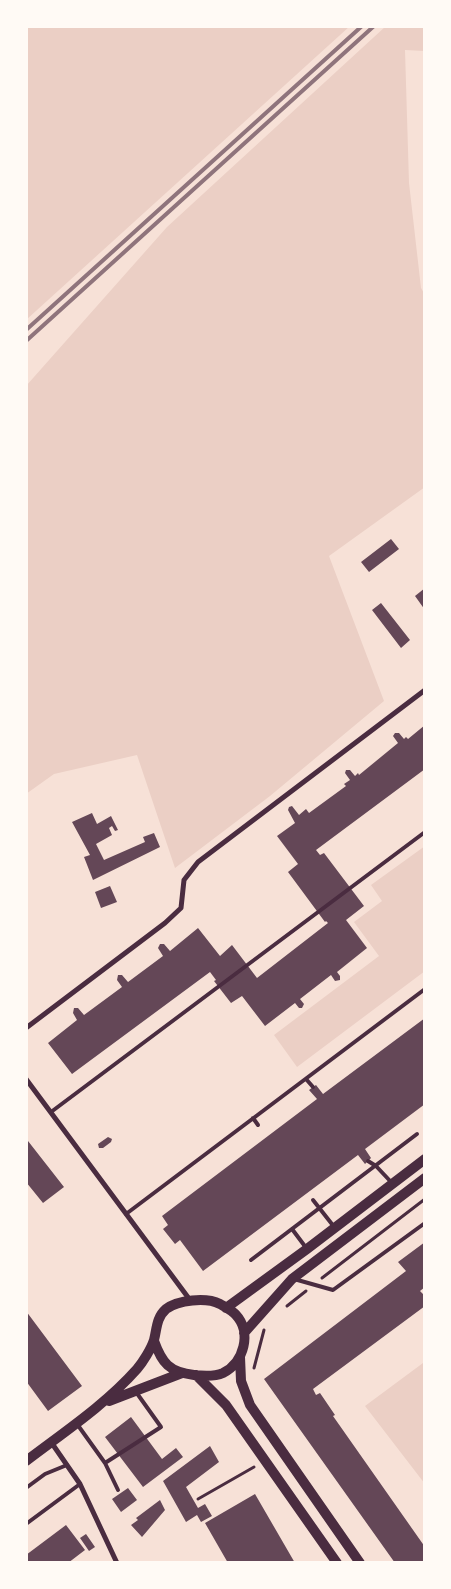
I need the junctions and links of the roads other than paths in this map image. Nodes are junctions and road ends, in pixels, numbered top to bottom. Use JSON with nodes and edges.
{"nodes":[{"id":1,"x":425,"y":690,"type":"edge"},
{"id":2,"x":425,"y":832,"type":"edge"},
{"id":3,"x":425,"y":989,"type":"edge"},
{"id":4,"x":26,"y":1028,"type":"edge"},
{"id":5,"x":26,"y":1079,"type":"edge"},
{"id":6,"x":306,"y":1079,"type":"junction"},
{"id":7,"x":313,"y":1087,"type":"dead end"},
{"id":8,"x":51,"y":1112,"type":"junction"},
{"id":9,"x":253,"y":1118,"type":"junction"},
{"id":10,"x":258,"y":1125,"type":"dead end"},
{"id":11,"x":417,"y":1134,"type":"dead end"},
{"id":12,"x":425,"y":1160,"type":"edge"},
{"id":13,"x":368,"y":1161,"type":"dead end"},
{"id":14,"x":376,"y":1166,"type":"junction"},
{"id":15,"x":425,"y":1178,"type":"edge"},
{"id":16,"x":393,"y":1184,"type":"junction"},
{"id":17,"x":313,"y":1200,"type":"dead end"},
{"id":18,"x":320,"y":1208,"type":"junction"},
{"id":19,"x":126,"y":1214,"type":"junction"},
{"id":20,"x":425,"y":1223,"type":"edge"},
{"id":21,"x":292,"y":1228,"type":"junction"},
{"id":22,"x":335,"y":1228,"type":"junction"},
{"id":23,"x":307,"y":1249,"type":"junction"},
{"id":24,"x":251,"y":1260,"type":"dead end"},
{"id":25,"x":292,"y":1279,"type":"junction"},
{"id":26,"x":190,"y":1300,"type":"junction"},
{"id":27,"x":226,"y":1308,"type":"junction"},
{"id":28,"x":244,"y":1333,"type":"junction"},
{"id":29,"x":154,"y":1341,"type":"junction"},
{"id":30,"x":240,"y":1357,"type":"junction"},
{"id":31,"x":182,"y":1373,"type":"junction"},
{"id":32,"x":196,"y":1375,"type":"junction"},
{"id":33,"x":135,"y":1390,"type":"junction"},
{"id":34,"x":103,"y":1403,"type":"junction"},
{"id":35,"x":76,"y":1423,"type":"junction"},
{"id":36,"x":52,"y":1442,"type":"junction"},
{"id":37,"x":26,"y":1461,"type":"edge"},
{"id":38,"x":105,"y":1463,"type":"junction"},
{"id":39,"x":68,"y":1465,"type":"junction"},
{"id":40,"x":80,"y":1484,"type":"junction"},
{"id":41,"x":26,"y":1488,"type":"edge"},
{"id":42,"x":118,"y":1490,"type":"dead end"},
{"id":43,"x":26,"y":1524,"type":"edge"},
{"id":44,"x":117,"y":1563,"type":"edge"},
{"id":45,"x":337,"y":1563,"type":"edge"},
{"id":46,"x":360,"y":1563,"type":"edge"}],
"edges":[{"from":1,"to":4,"type":"street"},
{"from":2,"to":8,"type":"lane"},
{"from":3,"to":6,"type":"lane"},
{"from":5,"to":8,"type":"street"},
{"from":6,"to":7,"type":"lane"},
{"from":6,"to":9,"type":"lane"},
{"from":8,"to":19,"type":"street"},
{"from":9,"to":10,"type":"lane"},
{"from":9,"to":19,"type":"lane"},
{"from":11,"to":14,"type":"lane"},
{"from":12,"to":16,"type":"main road"},
{"from":13,"to":14,"type":"lane"},
{"from":14,"to":16,"type":"lane"},
{"from":14,"to":18,"type":"lane"},
{"from":15,"to":25,"type":"main road"},
{"from":16,"to":22,"type":"main road"},
{"from":17,"to":18,"type":"lane"},
{"from":18,"to":21,"type":"lane"},
{"from":18,"to":22,"type":"lane"},
{"from":19,"to":26,"type":"street"},
{"from":20,"to":25,"type":"lane"},
{"from":21,"to":23,"type":"lane"},
{"from":21,"to":24,"type":"lane"},
{"from":22,"to":23,"type":"main road"},
{"from":23,"to":27,"type":"main road"},
{"from":25,"to":28,"type":"main road"},
{"from":26,"to":27,"type":"main road"},
{"from":26,"to":29,"type":"main road"},
{"from":27,"to":28,"type":"main road"},
{"from":28,"to":30,"type":"main road"},
{"from":29,"to":31,"type":"main road"},
{"from":29,"to":34,"type":"main road"},
{"from":30,"to":32,"type":"main road"},
{"from":30,"to":46,"type":"main road"},
{"from":31,"to":32,"type":"main road"},
{"from":31,"to":33,"type":"main road"},
{"from":32,"to":45,"type":"main road"},
{"from":33,"to":34,"type":"main road"},
{"from":33,"to":38,"type":"lane"},
{"from":34,"to":35,"type":"main road"},
{"from":35,"to":36,"type":"main road"},
{"from":35,"to":38,"type":"lane"},
{"from":36,"to":37,"type":"main road"},
{"from":36,"to":39,"type":"street"},
{"from":38,"to":42,"type":"lane"},
{"from":39,"to":40,"type":"street"},
{"from":39,"to":41,"type":"lane"},
{"from":40,"to":43,"type":"lane"},
{"from":40,"to":44,"type":"street"}]}
